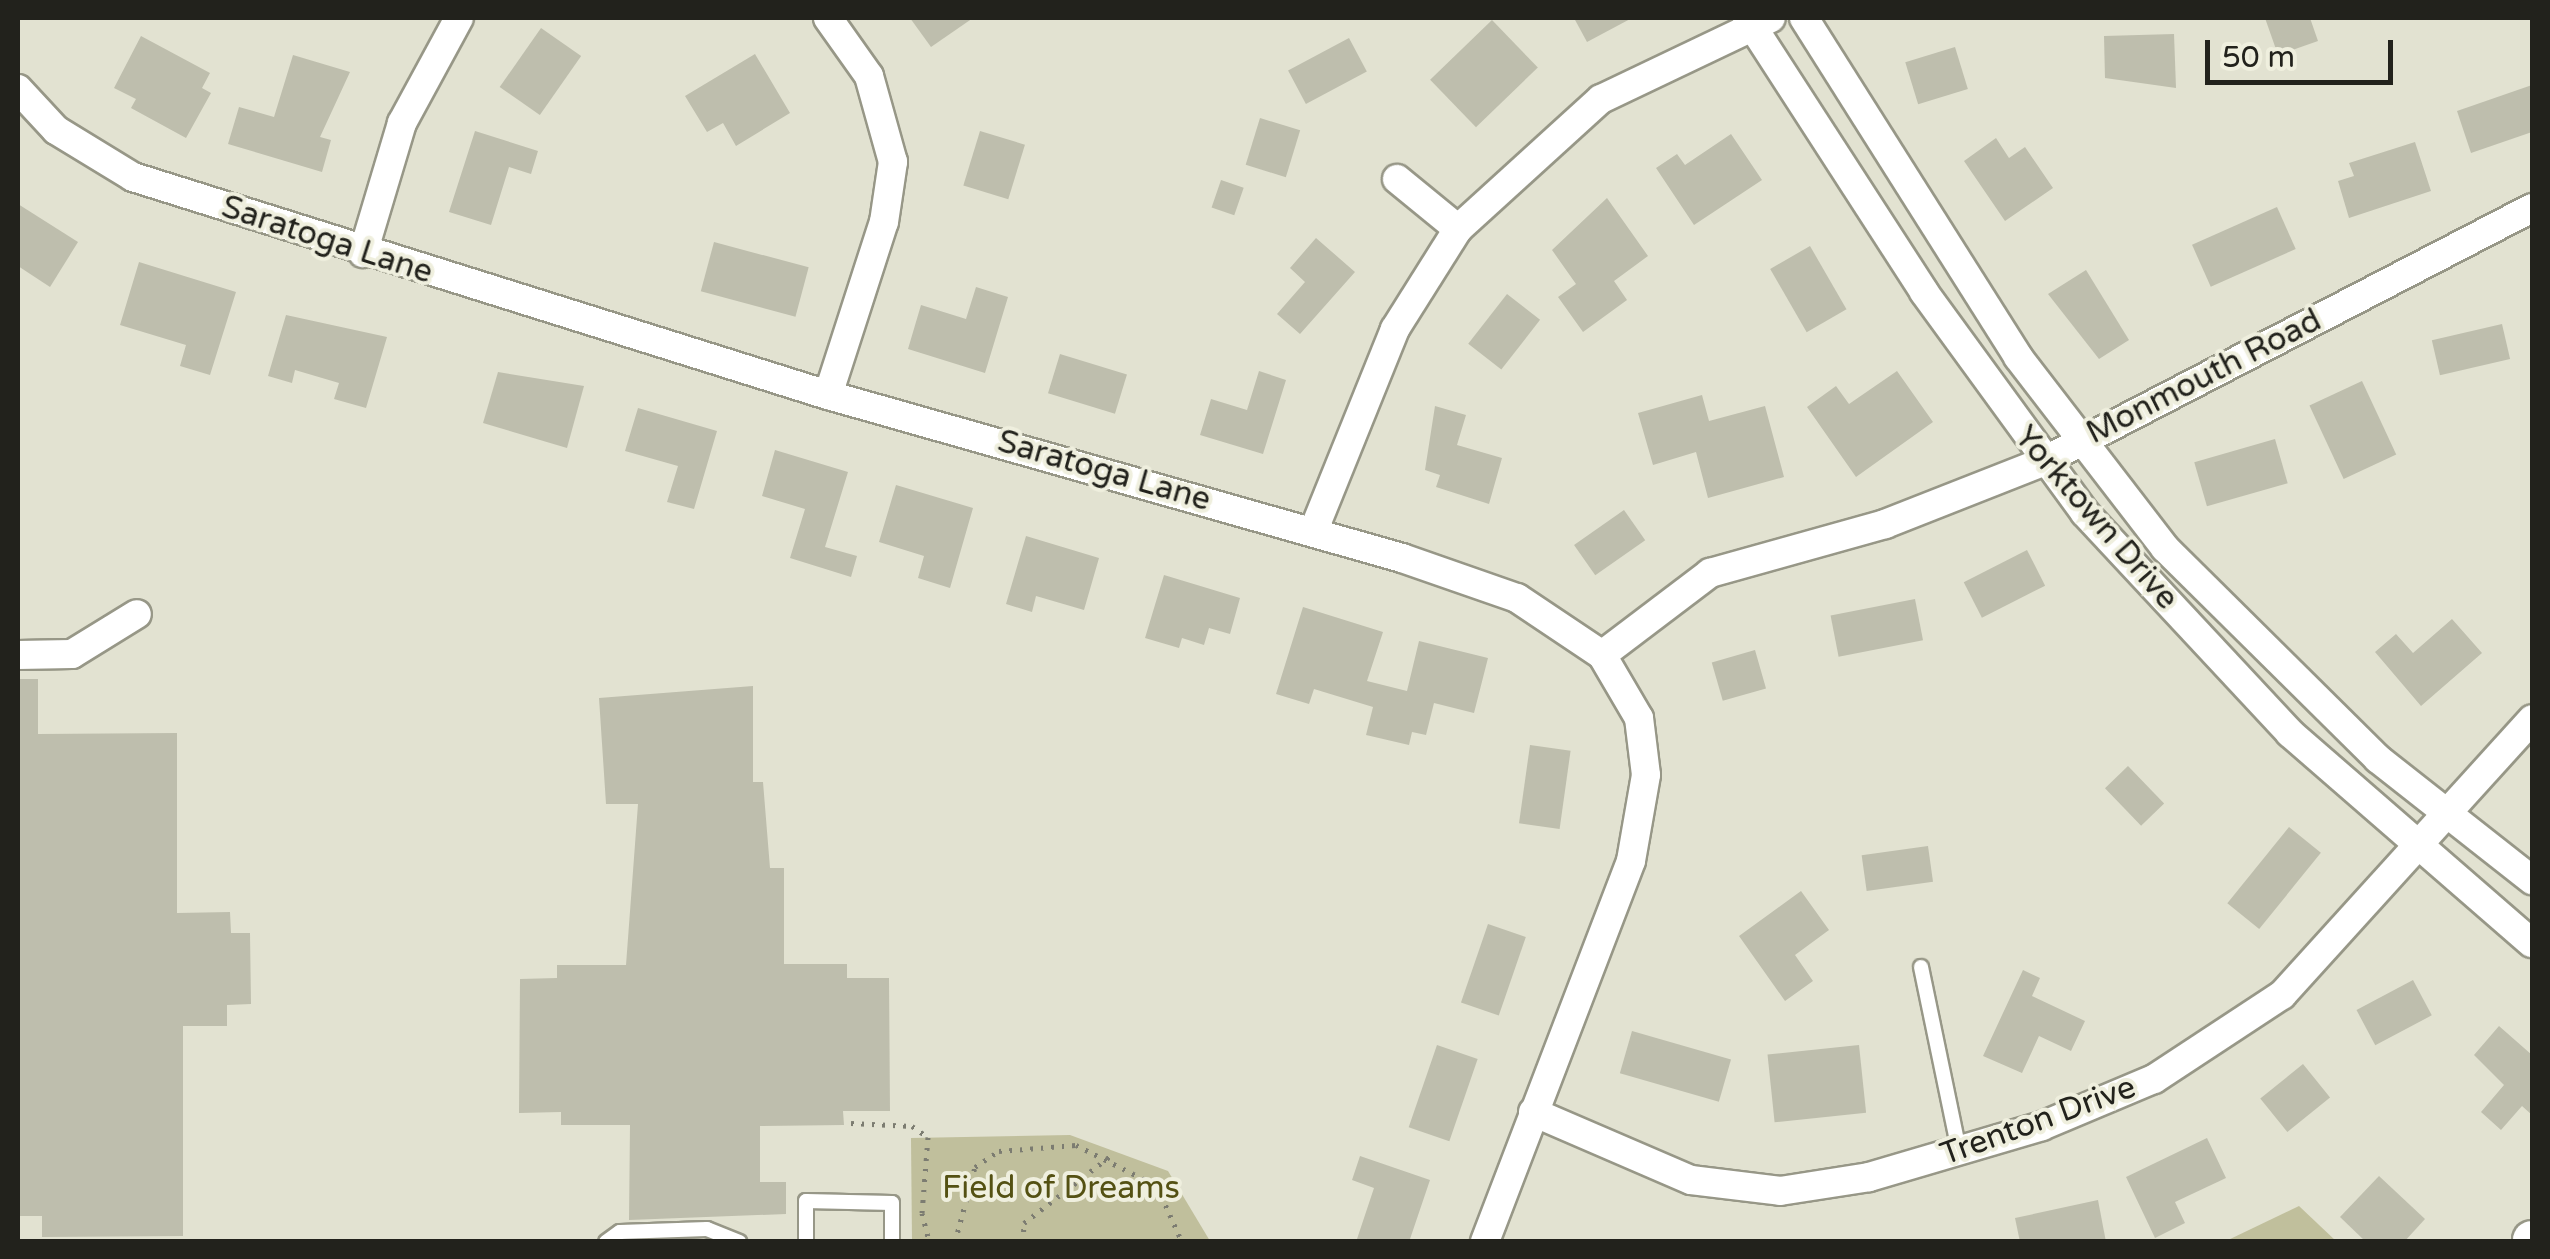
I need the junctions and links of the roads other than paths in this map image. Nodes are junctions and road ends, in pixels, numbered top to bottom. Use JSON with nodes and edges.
{"nodes":[{"id":1,"x":460,"y":18,"type":"edge"},
{"id":2,"x":828,"y":18,"type":"edge"},
{"id":3,"x":1804,"y":18,"type":"edge"},
{"id":4,"x":1757,"y":21,"type":"edge"},
{"id":5,"x":18,"y":89,"type":"edge"},
{"id":6,"x":1397,"y":179,"type":"dead end"},
{"id":7,"x":2532,"y":208,"type":"edge"},
{"id":8,"x":1458,"y":229,"type":"junction"},
{"id":9,"x":363,"y":253,"type":"junction"},
{"id":10,"x":828,"y":395,"type":"junction"},
{"id":11,"x":2082,"y":439,"type":"junction"},
{"id":12,"x":2042,"y":462,"type":"junction"},
{"id":13,"x":1313,"y":532,"type":"junction"},
{"id":14,"x":138,"y":614,"type":"dead end"},
{"id":15,"x":1602,"y":654,"type":"junction"},
{"id":16,"x":18,"y":655,"type":"edge"},
{"id":17,"x":2532,"y":719,"type":"edge"},
{"id":18,"x":2447,"y":811,"type":"junction"},
{"id":19,"x":2420,"y":844,"type":"junction"},
{"id":20,"x":2532,"y":880,"type":"edge"},
{"id":21,"x":2532,"y":943,"type":"edge"},
{"id":22,"x":1921,"y":968,"type":"dead end"},
{"id":23,"x":1533,"y":1112,"type":"junction"},
{"id":24,"x":1959,"y":1152,"type":"junction"},
{"id":25,"x":606,"y":1242,"type":"edge"},
{"id":26,"x":738,"y":1242,"type":"edge"},
{"id":27,"x":806,"y":1242,"type":"edge"},
{"id":28,"x":892,"y":1242,"type":"edge"},
{"id":29,"x":1485,"y":1242,"type":"edge"}],
"edges":[{"from":1,"to":9,"type":"street"},
{"from":2,"to":10,"type":"street"},
{"from":3,"to":11,"type":"street","name":"Yorktown Drive"},
{"from":4,"to":8,"type":"street"},
{"from":4,"to":12,"type":"street","name":"Yorktown Drive"},
{"from":5,"to":9,"type":"street","name":"Saratoga Lane"},
{"from":6,"to":8,"type":"street"},
{"from":7,"to":11,"type":"street","name":"Monmouth Road"},
{"from":8,"to":13,"type":"street"},
{"from":9,"to":10,"type":"street","name":"Saratoga Lane"},
{"from":10,"to":13,"type":"street","name":"Saratoga Lane"},
{"from":11,"to":12,"type":"street","name":"Monmouth Road"},
{"from":11,"to":18,"type":"street","name":"Yorktown Drive"},
{"from":12,"to":15,"type":"street","name":"Monmouth Road"},
{"from":12,"to":19,"type":"street","name":"Yorktown Drive"},
{"from":13,"to":15,"type":"street","name":"Saratoga Lane"},
{"from":14,"to":16,"type":"street"},
{"from":15,"to":23,"type":"street","name":"Saratoga Lane"},
{"from":17,"to":18,"type":"street","name":"Trenton Drive"},
{"from":18,"to":19,"type":"street","name":"Trenton Drive"},
{"from":18,"to":20,"type":"street","name":"Yorktown Drive"},
{"from":19,"to":21,"type":"street","name":"Yorktown Drive"},
{"from":19,"to":24,"type":"street","name":"Trenton Drive"},
{"from":22,"to":24,"type":"lane"},
{"from":23,"to":24,"type":"street","name":"Trenton Drive"},
{"from":23,"to":29,"type":"street","name":"Saratoga Lane"},
{"from":25,"to":26,"type":"lane"},
{"from":27,"to":28,"type":"lane"}]}
